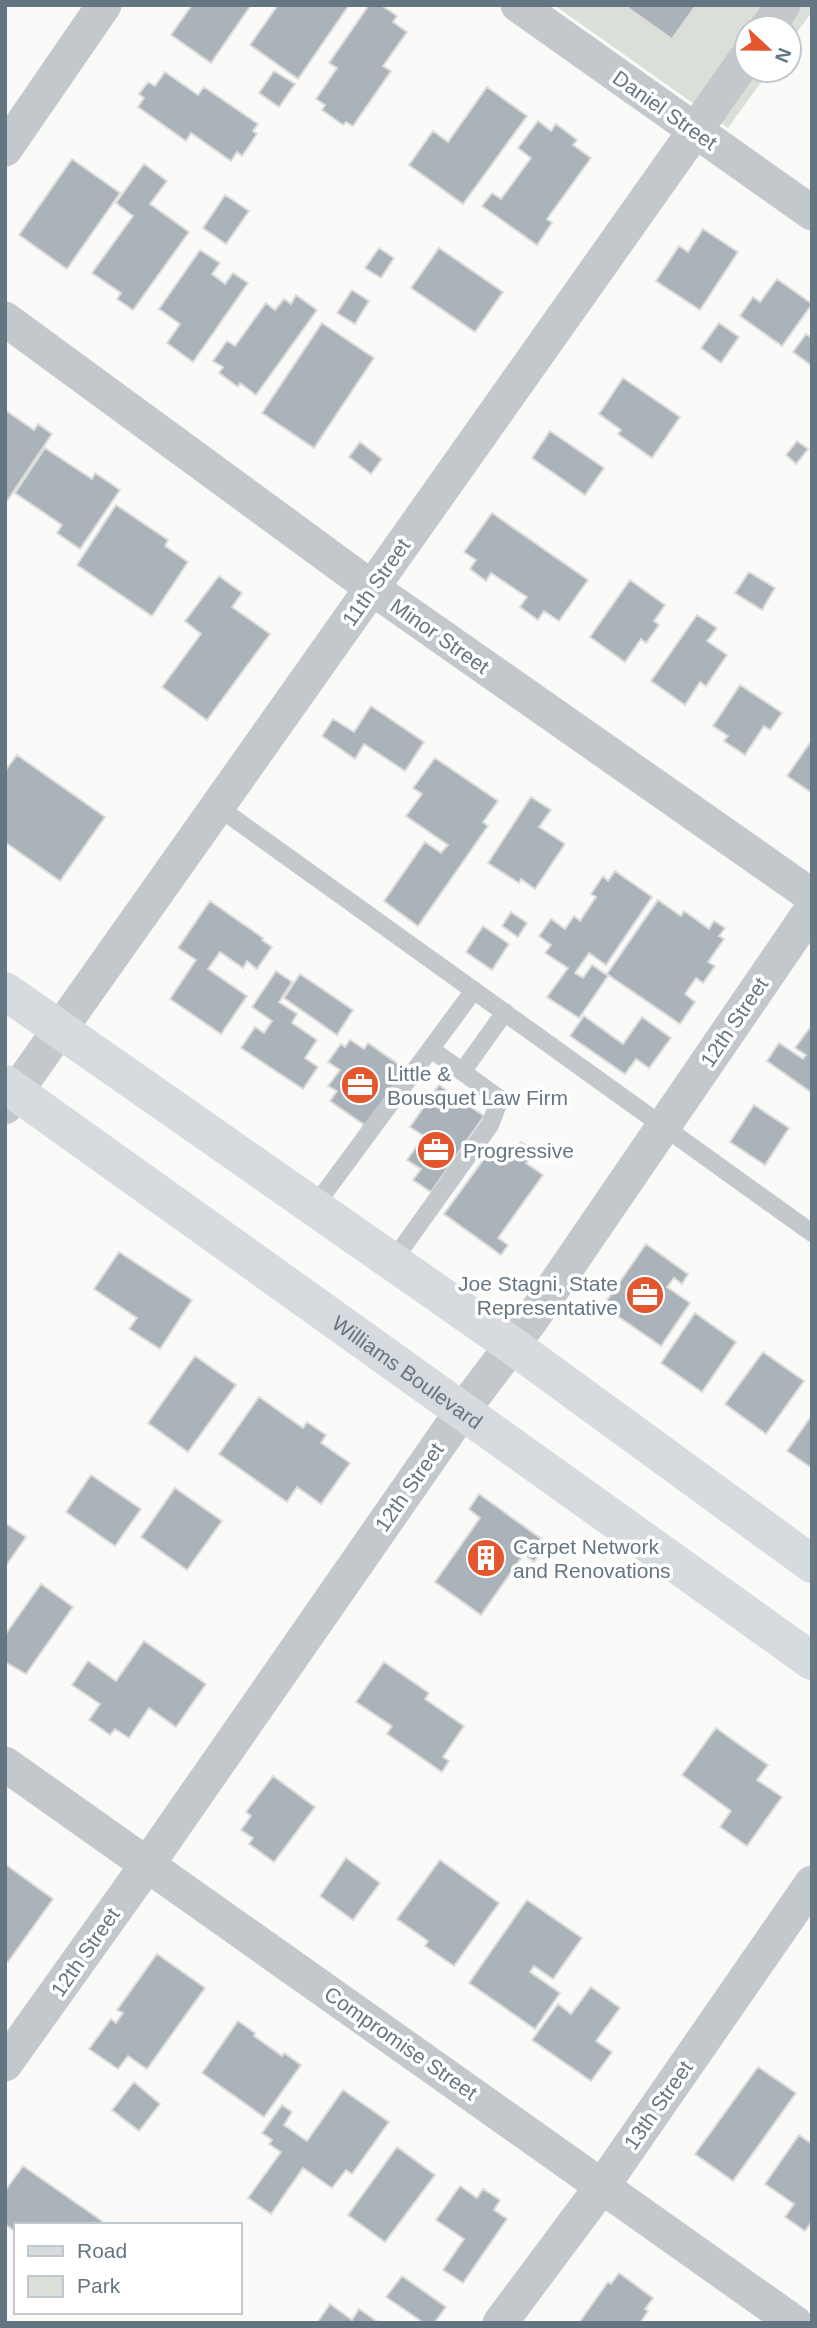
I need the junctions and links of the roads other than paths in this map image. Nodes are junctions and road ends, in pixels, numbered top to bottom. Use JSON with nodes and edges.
{"nodes":[{"id":1,"x":104,"y":5,"type":"edge"},
{"id":2,"x":518,"y":5,"type":"edge"},
{"id":3,"x":733,"y":77,"type":"edge"},
{"id":4,"x":695,"y":131,"type":"junction"},
{"id":5,"x":5,"y":149,"type":"edge"},
{"id":6,"x":812,"y":214,"type":"edge"},
{"id":7,"x":5,"y":319,"type":"edge"},
{"id":8,"x":372,"y":588,"type":"junction"},
{"id":9,"x":218,"y":807,"type":"junction"},
{"id":10,"x":812,"y":896,"type":"edge"},
{"id":11,"x":812,"y":909,"type":"edge"},
{"id":12,"x":474,"y":990,"type":"junction"},
{"id":13,"x":5,"y":991,"type":"edge"},
{"id":14,"x":505,"y":1012,"type":"junction"},
{"id":15,"x":60,"y":1030,"type":"junction"},
{"id":16,"x":431,"y":1049,"type":"junction"},
{"id":17,"x":462,"y":1072,"type":"junction"},
{"id":18,"x":9,"y":1094,"type":"edge"},
{"id":19,"x":663,"y":1126,"type":"junction"},
{"id":20,"x":314,"y":1207,"type":"junction"},
{"id":21,"x":812,"y":1233,"type":"edge"},
{"id":22,"x":392,"y":1262,"type":"junction"},
{"id":23,"x":513,"y":1346,"type":"junction"},
{"id":24,"x":463,"y":1410,"type":"junction"},
{"id":25,"x":812,"y":1564,"type":"edge"},
{"id":26,"x":812,"y":1661,"type":"edge"},
{"id":27,"x":5,"y":1764,"type":"edge"},
{"id":28,"x":147,"y":1865,"type":"junction"},
{"id":29,"x":812,"y":1883,"type":"edge"},
{"id":30,"x":5,"y":2064,"type":"edge"},
{"id":31,"x":603,"y":2185,"type":"junction"},
{"id":32,"x":500,"y":2323,"type":"edge"},
{"id":33,"x":796,"y":2323,"type":"edge"}],
"edges":[{"from":1,"to":5,"type":"street"},
{"from":2,"to":4,"type":"street","name":"Daniel Street"},
{"from":3,"to":4,"type":"street","name":"11th Street"},
{"from":4,"to":6,"type":"street","name":"Daniel Street"},
{"from":4,"to":8,"type":"street","name":"11th Street"},
{"from":7,"to":8,"type":"street","name":"Minor Street"},
{"from":8,"to":9,"type":"street","name":"11th Street"},
{"from":8,"to":10,"type":"street","name":"Minor Street"},
{"from":9,"to":12,"type":"lane"},
{"from":9,"to":15,"type":"street","name":"11th Street"},
{"from":11,"to":19,"type":"street","name":"12th Street"},
{"from":12,"to":14,"type":"lane"},
{"from":12,"to":16,"type":"lane"},
{"from":13,"to":15,"type":"main road"},
{"from":14,"to":17,"type":"lane"},
{"from":14,"to":19,"type":"lane"},
{"from":15,"to":18,"type":"street","name":"11th Street"},
{"from":15,"to":20,"type":"main road"},
{"from":16,"to":17,"type":"lane"},
{"from":16,"to":20,"type":"lane"},
{"from":17,"to":22,"type":"lane"},
{"from":18,"to":24,"type":"main road","name":"Williams Boulevard"},
{"from":19,"to":21,"type":"lane"},
{"from":19,"to":23,"type":"street","name":"12th Street"},
{"from":20,"to":22,"type":"main road"},
{"from":22,"to":23,"type":"main road"},
{"from":23,"to":24,"type":"street","name":"12th Street"},
{"from":23,"to":25,"type":"main road"},
{"from":24,"to":26,"type":"main road","name":"Williams Boulevard"},
{"from":24,"to":28,"type":"street","name":"12th Street"},
{"from":27,"to":28,"type":"street","name":"Compromise Street"},
{"from":28,"to":30,"type":"street","name":"12th Street"},
{"from":28,"to":31,"type":"street","name":"Compromise Street"},
{"from":29,"to":31,"type":"street","name":"13th Street"},
{"from":31,"to":32,"type":"street","name":"13th Street"},
{"from":31,"to":33,"type":"street","name":"Compromise Street"}]}
